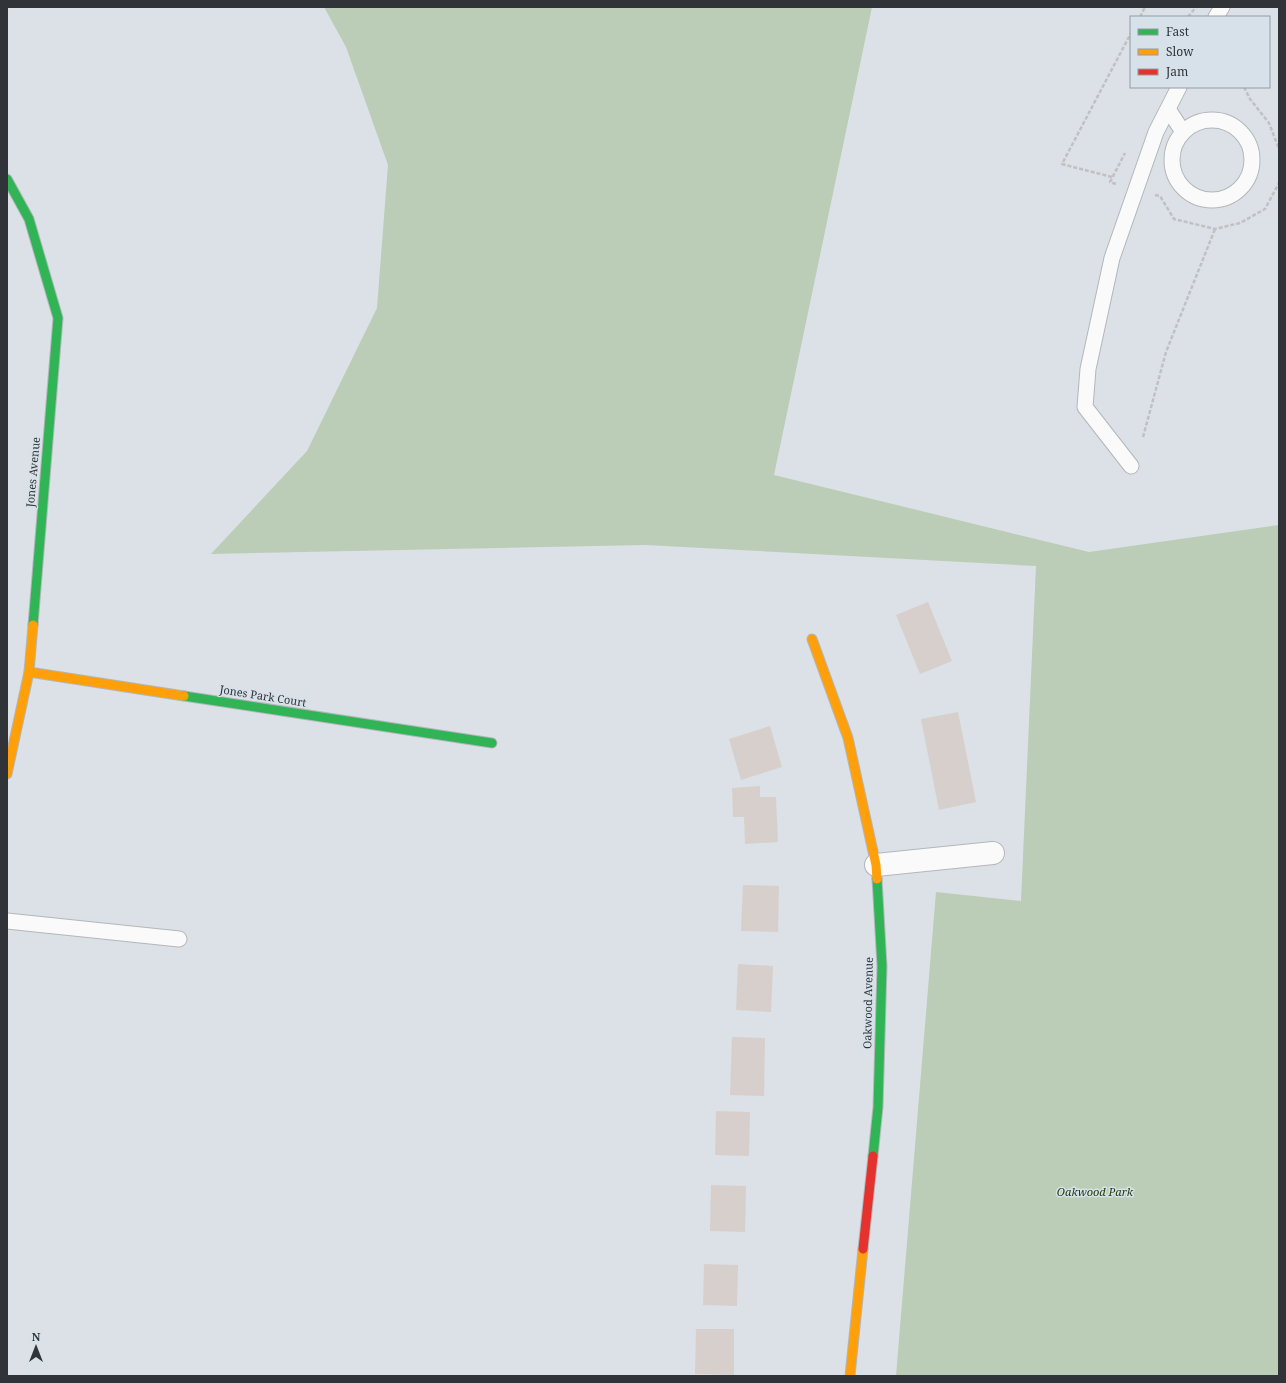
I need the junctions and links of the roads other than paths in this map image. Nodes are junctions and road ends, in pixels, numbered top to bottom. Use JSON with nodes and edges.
{"nodes":[{"id":1,"x":1222,"y":7,"type":"edge"},
{"id":2,"x":1217,"y":16,"type":"edge"},
{"id":3,"x":1178,"y":88,"type":"edge"},
{"id":4,"x":1168,"y":109,"type":"junction"},
{"id":5,"x":1183,"y":132,"type":"junction"},
{"id":6,"x":7,"y":179,"type":"edge"},
{"id":7,"x":1131,"y":466,"type":"dead end"},
{"id":8,"x":812,"y":639,"type":"dead end"},
{"id":9,"x":29,"y":672,"type":"junction"},
{"id":10,"x":492,"y":743,"type":"dead end"},
{"id":11,"x":7,"y":774,"type":"edge"},
{"id":12,"x":993,"y":853,"type":"dead end"},
{"id":13,"x":876,"y":865,"type":"junction"},
{"id":14,"x":7,"y":921,"type":"edge"},
{"id":15,"x":179,"y":939,"type":"dead end"},
{"id":16,"x":850,"y":1376,"type":"edge"}],
"edges":[{"from":1,"to":2,"type":"lane"},
{"from":3,"to":4,"type":"lane"},
{"from":4,"to":5,"type":"lane"},
{"from":4,"to":7,"type":"lane"},
{"from":5,"to":5,"type":"lane"},
{"from":6,"to":9,"type":"street","name":"Jones Avenue"},
{"from":8,"to":13,"type":"street","name":"Oakwood Avenue"},
{"from":9,"to":10,"type":"street","name":"Jones Park Court"},
{"from":9,"to":11,"type":"street","name":"Jones Avenue"},
{"from":12,"to":13,"type":"street"},
{"from":13,"to":16,"type":"street","name":"Oakwood Avenue"},
{"from":14,"to":15,"type":"lane"}]}
